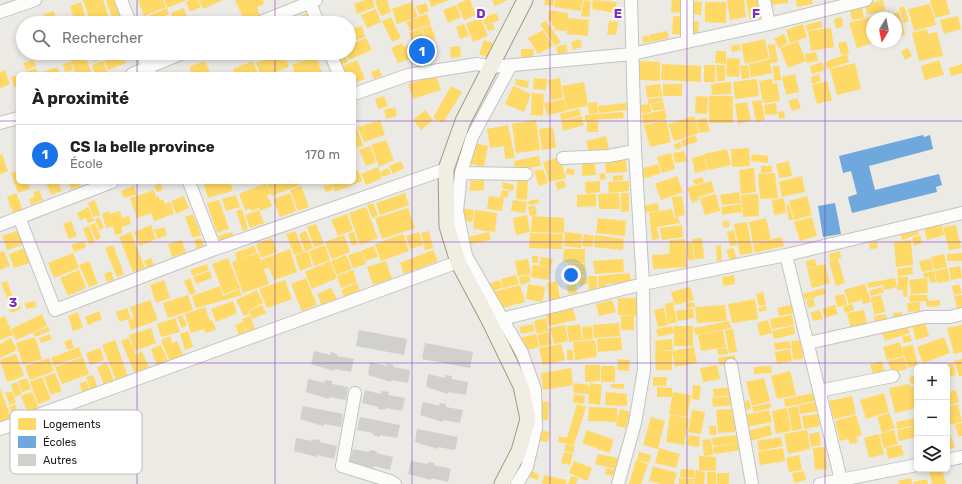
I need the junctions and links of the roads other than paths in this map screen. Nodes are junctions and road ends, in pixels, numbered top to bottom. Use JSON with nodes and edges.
{"nodes":[{"id":1,"x":35,"y":0,"type":"edge"},
{"id":2,"x":121,"y":0,"type":"edge"},
{"id":3,"x":525,"y":0,"type":"edge"},
{"id":4,"x":631,"y":0,"type":"edge"},
{"id":5,"x":764,"y":0,"type":"edge"},
{"id":6,"x":866,"y":0,"type":"edge"},
{"id":7,"x":312,"y":1,"type":"edge"},
{"id":8,"x":687,"y":2,"type":"dead end"},
{"id":9,"x":841,"y":3,"type":"edge"},
{"id":10,"x":0,"y":12,"type":"edge"},
{"id":11,"x":127,"y":16,"type":"edge"},
{"id":12,"x":275,"y":16,"type":"edge"},
{"id":13,"x":316,"y":16,"type":"edge"},
{"id":14,"x":769,"y":24,"type":"junction"},
{"id":15,"x":687,"y":42,"type":"junction"},
{"id":16,"x":632,"y":54,"type":"junction"},
{"id":17,"x":145,"y":60,"type":"edge"},
{"id":18,"x":170,"y":60,"type":"edge"},
{"id":19,"x":333,"y":60,"type":"edge"},
{"id":20,"x":511,"y":65,"type":"junction"},
{"id":21,"x":492,"y":67,"type":"junction"},
{"id":22,"x":149,"y":71,"type":"edge"},
{"id":23,"x":338,"y":72,"type":"edge"},
{"id":24,"x":356,"y":93,"type":"edge"},
{"id":25,"x":16,"y":119,"type":"edge"},
{"id":26,"x":0,"y":123,"type":"edge"},
{"id":27,"x":635,"y":151,"type":"junction"},
{"id":28,"x":563,"y":158,"type":"dead end"},
{"id":29,"x":454,"y":171,"type":"junction"},
{"id":30,"x":526,"y":174,"type":"dead end"},
{"id":31,"x":107,"y":184,"type":"edge"},
{"id":32,"x":190,"y":184,"type":"edge"},
{"id":33,"x":962,"y":213,"type":"edge"},
{"id":34,"x":19,"y":217,"type":"junction"},
{"id":35,"x":0,"y":225,"type":"edge"},
{"id":36,"x":215,"y":249,"type":"junction"},
{"id":37,"x":786,"y":255,"type":"junction"},
{"id":38,"x":458,"y":262,"type":"junction"},
{"id":39,"x":643,"y":284,"type":"junction"},
{"id":40,"x":962,"y":314,"type":"edge"},
{"id":41,"x":496,"y":319,"type":"junction"},
{"id":42,"x":808,"y":343,"type":"junction"},
{"id":43,"x":731,"y":365,"type":"dead end"},
{"id":44,"x":893,"y":376,"type":"dead end"},
{"id":45,"x":819,"y":391,"type":"junction"},
{"id":46,"x":355,"y":393,"type":"dead end"},
{"id":47,"x":52,"y":410,"type":"edge"},
{"id":48,"x":10,"y":425,"type":"edge"},
{"id":49,"x":0,"y":429,"type":"edge"},
{"id":50,"x":962,"y":457,"type":"edge"},
{"id":51,"x":950,"y":459,"type":"edge"},
{"id":52,"x":914,"y":466,"type":"edge"},
{"id":53,"x":841,"y":481,"type":"edge"},
{"id":54,"x":395,"y":484,"type":"edge"},
{"id":55,"x":502,"y":484,"type":"edge"},
{"id":56,"x":517,"y":484,"type":"edge"},
{"id":57,"x":618,"y":484,"type":"edge"},
{"id":58,"x":752,"y":484,"type":"edge"},
{"id":59,"x":820,"y":484,"type":"edge"}],
"edges":[{"from":1,"to":10,"type":"street"},
{"from":2,"to":11,"type":"street"},
{"from":3,"to":21,"type":"main road"},
{"from":4,"to":16,"type":"street"},
{"from":5,"to":14,"type":"street"},
{"from":6,"to":9,"type":"street"},
{"from":7,"to":12,"type":"street"},
{"from":7,"to":13,"type":"street"},
{"from":8,"to":15,"type":"street"},
{"from":9,"to":14,"type":"street"},
{"from":14,"to":15,"type":"street"},
{"from":15,"to":16,"type":"street"},
{"from":16,"to":20,"type":"street"},
{"from":16,"to":27,"type":"street"},
{"from":17,"to":22,"type":"street"},
{"from":18,"to":22,"type":"street"},
{"from":19,"to":23,"type":"street"},
{"from":20,"to":21,"type":"street"},
{"from":20,"to":29,"type":"street"},
{"from":21,"to":24,"type":"street"},
{"from":21,"to":29,"type":"main road"},
{"from":25,"to":26,"type":"street"},
{"from":27,"to":28,"type":"street"},
{"from":27,"to":39,"type":"street"},
{"from":29,"to":30,"type":"street"},
{"from":29,"to":36,"type":"street"},
{"from":29,"to":38,"type":"main road"},
{"from":29,"to":41,"type":"street"},
{"from":31,"to":34,"type":"street"},
{"from":32,"to":36,"type":"street"},
{"from":33,"to":37,"type":"street"},
{"from":34,"to":35,"type":"street"},
{"from":34,"to":36,"type":"street"},
{"from":37,"to":39,"type":"street"},
{"from":37,"to":42,"type":"street"},
{"from":38,"to":41,"type":"main road"},
{"from":38,"to":47,"type":"street"},
{"from":39,"to":41,"type":"street"},
{"from":39,"to":57,"type":"street"},
{"from":40,"to":42,"type":"street"},
{"from":41,"to":55,"type":"main road"},
{"from":41,"to":56,"type":"street"},
{"from":42,"to":45,"type":"street"},
{"from":43,"to":58,"type":"street"},
{"from":44,"to":45,"type":"street"},
{"from":45,"to":53,"type":"street"},
{"from":46,"to":54,"type":"street"},
{"from":48,"to":49,"type":"street"},
{"from":50,"to":51,"type":"street"},
{"from":52,"to":53,"type":"street"},
{"from":53,"to":59,"type":"street"}]}
